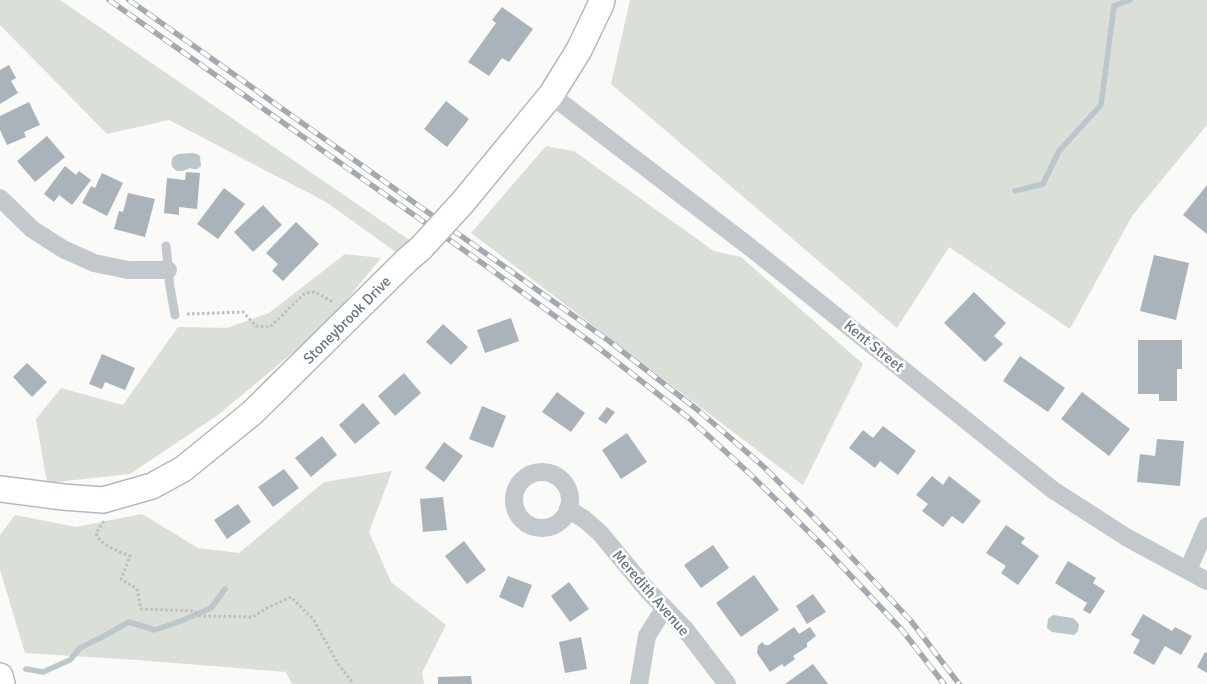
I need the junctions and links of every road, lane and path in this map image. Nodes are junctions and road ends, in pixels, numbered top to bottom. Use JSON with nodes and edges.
{"nodes":[{"id":1,"x":602,"y":0,"type":"edge"},
{"id":2,"x":551,"y":95,"type":"junction"},
{"id":3,"x":0,"y":198,"type":"edge"},
{"id":4,"x":166,"y":246,"type":"dead end"},
{"id":5,"x":168,"y":270,"type":"junction"},
{"id":6,"x":337,"y":305,"type":"dead end"},
{"id":7,"x":175,"y":315,"type":"joint"},
{"id":8,"x":0,"y":490,"type":"edge"},
{"id":9,"x":568,"y":510,"type":"dead end"},
{"id":10,"x":102,"y":513,"type":"dead end"},
{"id":11,"x":1207,"y":526,"type":"edge"},
{"id":12,"x":1188,"y":570,"type":"junction"},
{"id":13,"x":1207,"y":581,"type":"edge"},
{"id":14,"x":664,"y":609,"type":"junction"},
{"id":15,"x":0,"y":676,"type":"edge"},
{"id":16,"x":2,"y":684,"type":"edge"},
{"id":17,"x":351,"y":684,"type":"edge"},
{"id":18,"x":639,"y":684,"type":"edge"},
{"id":19,"x":727,"y":684,"type":"edge"}],
"edges":[{"from":1,"to":2,"type":"street","name":"Stoneybrook Drive"},
{"from":2,"to":8,"type":"street","name":"Stoneybrook Drive","bridge":true},
{"from":2,"to":12,"type":"street","name":"Kent Street"},
{"from":3,"to":5,"type":"street"},
{"from":4,"to":5,"type":"lane"},
{"from":5,"to":7,"type":"lane"},
{"from":6,"to":7,"type":"path"},
{"from":9,"to":14,"type":"street","name":"Meredith Avenue"},
{"from":10,"to":17,"type":"path"},
{"from":11,"to":12,"type":"street"},
{"from":12,"to":13,"type":"street","name":"Kent Street"},
{"from":14,"to":18,"type":"street"},
{"from":14,"to":19,"type":"street","name":"Meredith Avenue"},
{"from":15,"to":16,"type":"street"}]}
